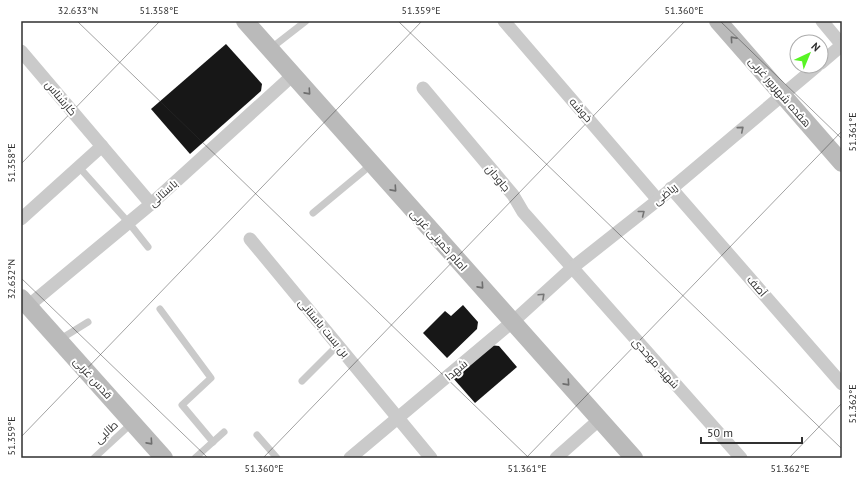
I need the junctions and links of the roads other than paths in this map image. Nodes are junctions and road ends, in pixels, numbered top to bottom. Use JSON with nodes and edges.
{"nodes":[{"id":1,"x":245,"y":21,"type":"edge"},
{"id":2,"x":306,"y":21,"type":"edge"},
{"id":3,"x":504,"y":21,"type":"edge"},
{"id":4,"x":718,"y":21,"type":"edge"},
{"id":5,"x":822,"y":21,"type":"edge"},
{"id":6,"x":842,"y":45,"type":"edge"},
{"id":7,"x":270,"y":49,"type":"junction"},
{"id":8,"x":21,"y":51,"type":"edge"},
{"id":9,"x":829,"y":56,"type":"edge"},
{"id":10,"x":807,"y":74,"type":"edge"},
{"id":11,"x":293,"y":75,"type":"junction"},
{"id":12,"x":423,"y":88,"type":"dead end"},
{"id":13,"x":782,"y":95,"type":"junction"},
{"id":14,"x":102,"y":146,"type":"junction"},
{"id":15,"x":842,"y":163,"type":"edge"},
{"id":16,"x":372,"y":164,"type":"junction"},
{"id":17,"x":78,"y":166,"type":"junction"},
{"id":18,"x":671,"y":188,"type":"junction"},
{"id":19,"x":658,"y":200,"type":"junction"},
{"id":20,"x":151,"y":204,"type":"junction"},
{"id":21,"x":313,"y":213,"type":"dead end"},
{"id":22,"x":21,"y":219,"type":"edge"},
{"id":23,"x":129,"y":222,"type":"junction"},
{"id":24,"x":250,"y":239,"type":"dead end"},
{"id":25,"x":148,"y":247,"type":"dead end"},
{"id":26,"x":572,"y":268,"type":"junction"},
{"id":27,"x":25,"y":302,"type":"edge"},
{"id":28,"x":160,"y":309,"type":"dead end"},
{"id":29,"x":88,"y":322,"type":"dead end"},
{"id":30,"x":513,"y":322,"type":"junction"},
{"id":31,"x":59,"y":340,"type":"junction"},
{"id":32,"x":338,"y":345,"type":"junction"},
{"id":33,"x":302,"y":380,"type":"dead end"},
{"id":34,"x":842,"y":384,"type":"edge"},
{"id":35,"x":398,"y":418,"type":"junction"},
{"id":36,"x":600,"y":419,"type":"junction"},
{"id":37,"x":132,"y":422,"type":"junction"},
{"id":38,"x":224,"y":432,"type":"dead end"},
{"id":39,"x":257,"y":435,"type":"dead end"},
{"id":40,"x":213,"y":442,"type":"junction"},
{"id":41,"x":737,"y":457,"type":"edge"},
{"id":42,"x":94,"y":458,"type":"edge"},
{"id":43,"x":164,"y":458,"type":"edge"},
{"id":44,"x":195,"y":458,"type":"edge"},
{"id":45,"x":276,"y":458,"type":"edge"},
{"id":46,"x":350,"y":458,"type":"edge"},
{"id":47,"x":431,"y":458,"type":"edge"},
{"id":48,"x":556,"y":458,"type":"edge"},
{"id":49,"x":634,"y":458,"type":"edge"}],
"edges":[{"from":1,"to":7,"type":"main road","name":"امام خمینی غربی"},
{"from":2,"to":7,"type":"lane"},
{"from":3,"to":19,"type":"street","name":"خوشه"},
{"from":13,"to":4,"type":"main road","name":"هفده شهریور غربی","one_way":true},
{"from":5,"to":6,"type":"street"},
{"from":6,"to":9,"type":"street"},
{"from":7,"to":11,"type":"main road","name":"امام خمینی غربی"},
{"from":8,"to":14,"type":"street","name":"کارشناس"},
{"from":10,"to":13,"type":"street","name":"ریاضی"},
{"from":11,"to":16,"type":"main road","name":"امام خمینی غربی","one_way":true},
{"from":11,"to":20,"type":"street","name":"باستانی"},
{"from":12,"to":26,"type":"street","name":"جاودان"},
{"from":13,"to":15,"type":"main road","name":"هفده شهریور غربی"},
{"from":18,"to":13,"type":"street","name":"ریاضی","one_way":true},
{"from":14,"to":17,"type":"street"},
{"from":14,"to":20,"type":"street","name":"کارشناس"},
{"from":16,"to":21,"type":"lane"},
{"from":16,"to":30,"type":"main road","name":"امام خمینی غربی","one_way":true},
{"from":17,"to":22,"type":"street"},
{"from":17,"to":23,"type":"lane"},
{"from":18,"to":19,"type":"street","name":"ریاضی"},
{"from":18,"to":34,"type":"street","name":"آصف"},
{"from":26,"to":19,"type":"street","name":"ریاضی","one_way":true},
{"from":20,"to":23,"type":"street","name":"باستانی"},
{"from":23,"to":25,"type":"lane"},
{"from":23,"to":27,"type":"street","name":"باستانی"},
{"from":24,"to":32,"type":"street","name":"بن بست باستانی"},
{"from":30,"to":26,"type":"street","name":"ریاضی","one_way":true},
{"from":26,"to":41,"type":"street","name":"شهید موحدی"},
{"from":27,"to":31,"type":"main road","name":"قدس غربی"},
{"from":28,"to":40,"type":"lane"},
{"from":29,"to":31,"type":"lane"},
{"from":30,"to":35,"type":"street","name":"شهدا"},
{"from":30,"to":36,"type":"main road","name":"امام خمینی غربی","one_way":true},
{"from":31,"to":37,"type":"main road","name":"قدس غربی"},
{"from":32,"to":33,"type":"lane"},
{"from":32,"to":35,"type":"street","name":"بن بست باستانی"},
{"from":35,"to":46,"type":"street","name":"شهدا"},
{"from":35,"to":47,"type":"street"},
{"from":36,"to":48,"type":"street"},
{"from":36,"to":49,"type":"main road","name":"امام خمینی غربی"},
{"from":37,"to":42,"type":"lane","name":"طالبی"},
{"from":37,"to":43,"type":"main road","name":"قدس غربی","one_way":true},
{"from":38,"to":40,"type":"lane"},
{"from":39,"to":45,"type":"lane"},
{"from":40,"to":44,"type":"lane"}]}
